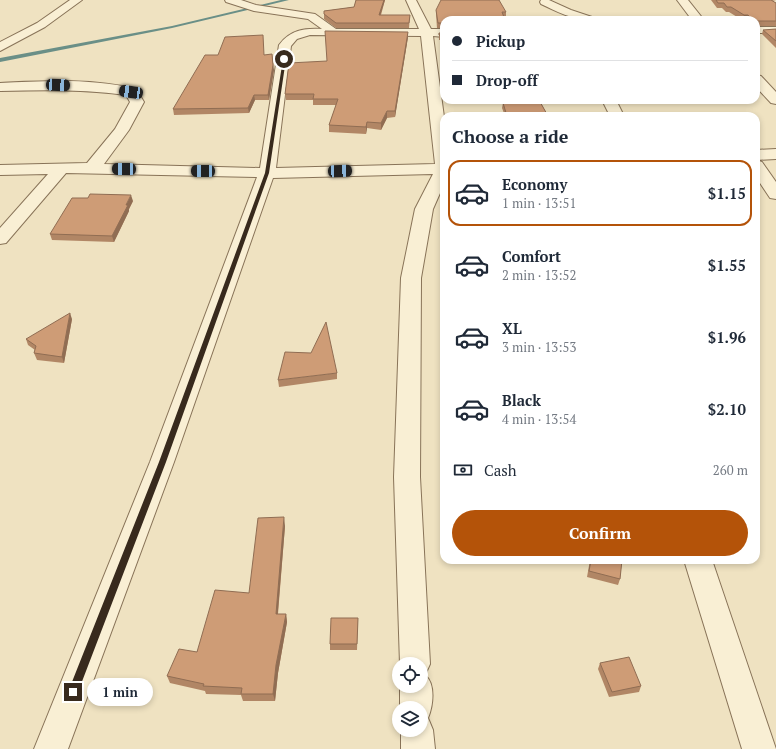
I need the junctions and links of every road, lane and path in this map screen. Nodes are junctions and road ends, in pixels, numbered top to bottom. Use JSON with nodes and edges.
{"nodes":[{"id":1,"x":77,"y":0,"type":"edge"},
{"id":2,"x":230,"y":0,"type":"edge"},
{"id":3,"x":411,"y":0,"type":"edge"},
{"id":4,"x":682,"y":0,"type":"edge"},
{"id":5,"x":544,"y":1,"type":"edge"},
{"id":6,"x":550,"y":14,"type":"dead end"},
{"id":7,"x":579,"y":16,"type":"edge"},
{"id":8,"x":695,"y":16,"type":"edge"},
{"id":9,"x":760,"y":30,"type":"edge"},
{"id":10,"x":776,"y":30,"type":"edge"},
{"id":11,"x":333,"y":32,"type":"junction"},
{"id":12,"x":436,"y":33,"type":"edge"},
{"id":13,"x":0,"y":47,"type":"edge"},
{"id":14,"x":760,"y":83,"type":"edge"},
{"id":15,"x":0,"y":87,"type":"edge"},
{"id":16,"x":776,"y":100,"type":"edge"},
{"id":17,"x":440,"y":101,"type":"edge"},
{"id":18,"x":776,"y":154,"type":"edge"},
{"id":19,"x":760,"y":155,"type":"edge"},
{"id":20,"x":92,"y":168,"type":"junction"},
{"id":21,"x":61,"y":169,"type":"junction"},
{"id":22,"x":440,"y":169,"type":"edge"},
{"id":23,"x":0,"y":170,"type":"edge"},
{"id":24,"x":760,"y":171,"type":"edge"},
{"id":25,"x":267,"y":173,"type":"junction"},
{"id":26,"x":440,"y":177,"type":"edge"},
{"id":27,"x":776,"y":194,"type":"edge"},
{"id":28,"x":0,"y":239,"type":"edge"},
{"id":29,"x":699,"y":564,"type":"edge"},
{"id":30,"x":415,"y":657,"type":"edge"},
{"id":31,"x":417,"y":737,"type":"edge"},
{"id":32,"x":51,"y":749,"type":"edge"},
{"id":33,"x":418,"y":749,"type":"edge"},
{"id":34,"x":759,"y":749,"type":"edge"}],
"edges":[{"from":1,"to":13,"type":"street"},
{"from":2,"to":11,"type":"street"},
{"from":3,"to":12,"type":"street"},
{"from":4,"to":8,"type":"street"},
{"from":5,"to":6,"type":"street"},
{"from":5,"to":7,"type":"street"},
{"from":9,"to":10,"type":"street"},
{"from":11,"to":12,"type":"street"},
{"from":11,"to":25,"type":"street"},
{"from":12,"to":17,"type":"street"},
{"from":14,"to":16,"type":"street"},
{"from":15,"to":20,"type":"street"},
{"from":18,"to":19,"type":"street"},
{"from":20,"to":21,"type":"street"},
{"from":20,"to":25,"type":"street"},
{"from":21,"to":23,"type":"street"},
{"from":21,"to":28,"type":"street"},
{"from":22,"to":25,"type":"street"},
{"from":24,"to":27,"type":"street"},
{"from":25,"to":32,"type":"street"},
{"from":26,"to":30,"type":"street"},
{"from":29,"to":34,"type":"street"},
{"from":31,"to":33,"type":"street"}]}
